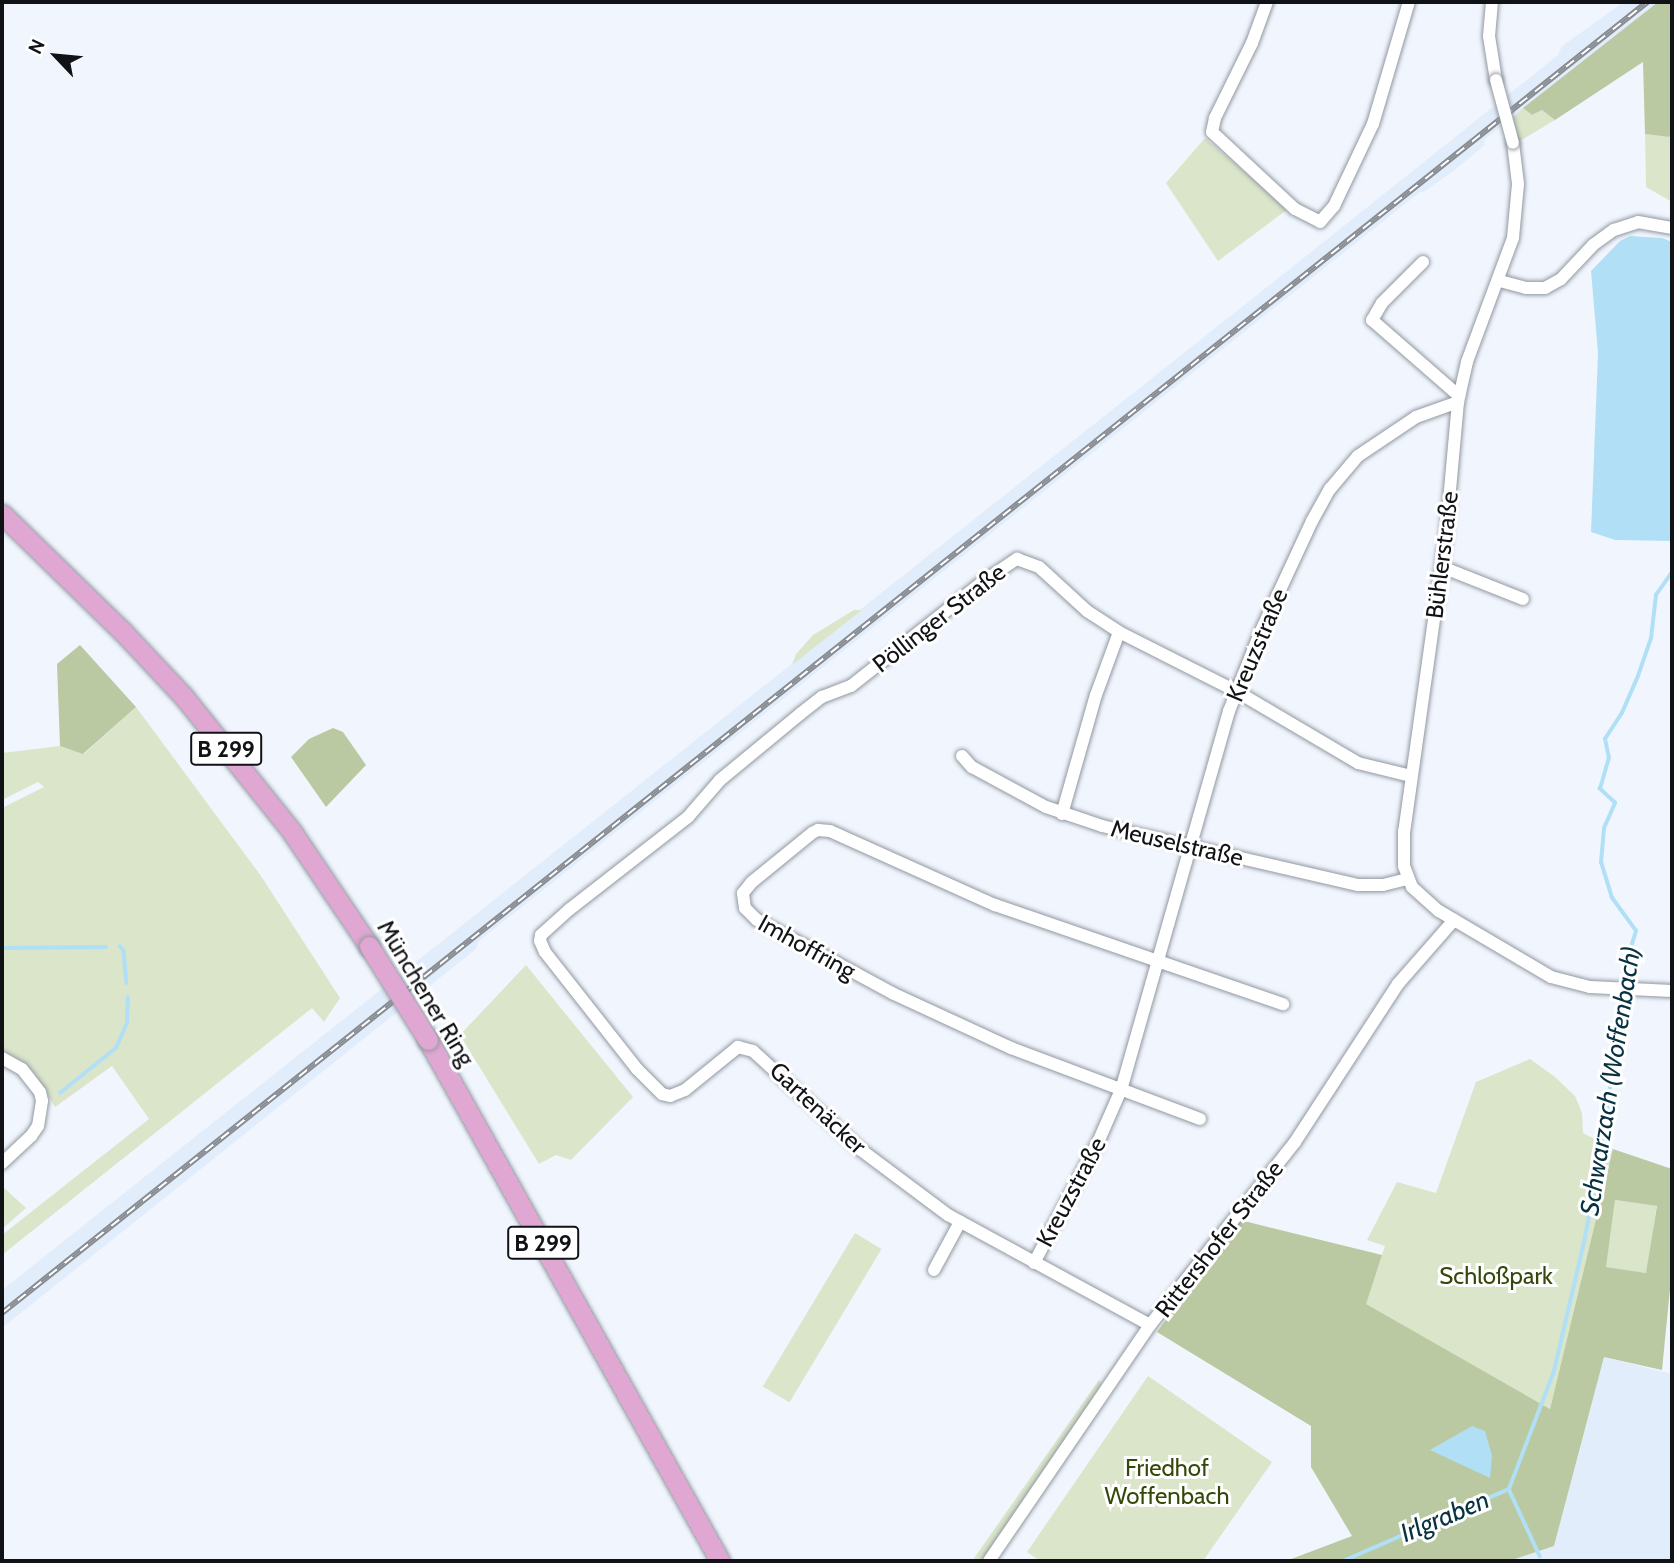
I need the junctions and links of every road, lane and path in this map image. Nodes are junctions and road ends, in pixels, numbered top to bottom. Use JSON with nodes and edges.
{"nodes":[{"id":1,"x":1267,"y":2,"type":"edge"},
{"id":2,"x":1409,"y":2,"type":"edge"},
{"id":3,"x":1492,"y":2,"type":"edge"},
{"id":4,"x":1672,"y":228,"type":"edge"},
{"id":5,"x":1423,"y":262,"type":"dead end"},
{"id":6,"x":1500,"y":281,"type":"junction"},
{"id":7,"x":1459,"y":399,"type":"junction"},
{"id":8,"x":2,"y":514,"type":"edge"},
{"id":9,"x":1442,"y":567,"type":"junction"},
{"id":10,"x":1523,"y":599,"type":"dead end"},
{"id":11,"x":1119,"y":632,"type":"junction"},
{"id":12,"x":1236,"y":691,"type":"junction"},
{"id":13,"x":962,"y":756,"type":"dead end"},
{"id":14,"x":1411,"y":776,"type":"junction"},
{"id":15,"x":1062,"y":814,"type":"junction"},
{"id":16,"x":1192,"y":847,"type":"junction"},
{"id":17,"x":1407,"y":879,"type":"junction"},
{"id":18,"x":1454,"y":920,"type":"junction"},
{"id":19,"x":541,"y":935,"type":"joint"},
{"id":20,"x":1159,"y":962,"type":"junction"},
{"id":21,"x":1672,"y":991,"type":"edge"},
{"id":22,"x":1283,"y":1004,"type":"dead end"},
{"id":23,"x":2,"y":1058,"type":"edge"},
{"id":24,"x":1121,"y":1090,"type":"junction"},
{"id":25,"x":1200,"y":1119,"type":"dead end"},
{"id":26,"x":2,"y":1163,"type":"edge"},
{"id":27,"x":960,"y":1222,"type":"junction"},
{"id":28,"x":1034,"y":1263,"type":"junction"},
{"id":29,"x":933,"y":1270,"type":"dead end"},
{"id":30,"x":1150,"y":1325,"type":"junction"},
{"id":31,"x":720,"y":1561,"type":"edge"},
{"id":32,"x":989,"y":1561,"type":"edge"}],
"edges":[{"from":1,"to":2,"type":"street"},
{"from":3,"to":6,"type":"street","name":"Bühlerstraße","bridge":true},
{"from":4,"to":6,"type":"street"},
{"from":5,"to":7,"type":"street"},
{"from":6,"to":7,"type":"street","name":"Bühlerstraße"},
{"from":7,"to":9,"type":"street","name":"Bühlerstraße"},
{"from":7,"to":12,"type":"street","name":"Kreuzstraße"},
{"from":8,"to":31,"type":"main road","name":"Münchener Ring","number":"B 299","bridge":true},
{"from":9,"to":10,"type":"street"},
{"from":9,"to":14,"type":"street","name":"Bühlerstraße"},
{"from":11,"to":12,"type":"street","name":"Pöllinger Straße"},
{"from":11,"to":15,"type":"street"},
{"from":11,"to":19,"type":"street","name":"Pöllinger Straße"},
{"from":12,"to":14,"type":"street","name":"Pöllinger Straße"},
{"from":12,"to":16,"type":"street","name":"Kreuzstraße"},
{"from":13,"to":15,"type":"street","name":"Meuselstraße"},
{"from":14,"to":17,"type":"street","name":"Bühlerstraße"},
{"from":15,"to":16,"type":"street","name":"Meuselstraße"},
{"from":16,"to":17,"type":"street","name":"Meuselstraße"},
{"from":16,"to":20,"type":"street","name":"Kreuzstraße"},
{"from":17,"to":18,"type":"street"},
{"from":18,"to":21,"type":"street"},
{"from":18,"to":30,"type":"street","name":"Rittershofer Straße"},
{"from":19,"to":27,"type":"street","name":"Gartenäcker"},
{"from":20,"to":22,"type":"street"},
{"from":20,"to":24,"type":"street","name":"Kreuzstraße"},
{"from":20,"to":24,"type":"street","name":"Imhoffring"},
{"from":23,"to":26,"type":"street"},
{"from":24,"to":25,"type":"street"},
{"from":24,"to":28,"type":"street","name":"Kreuzstraße"},
{"from":27,"to":28,"type":"street","name":"Gartenäcker"},
{"from":27,"to":29,"type":"street"},
{"from":28,"to":30,"type":"street","name":"Gartenäcker"},
{"from":30,"to":32,"type":"street","name":"Rittershofer Straße"}]}
